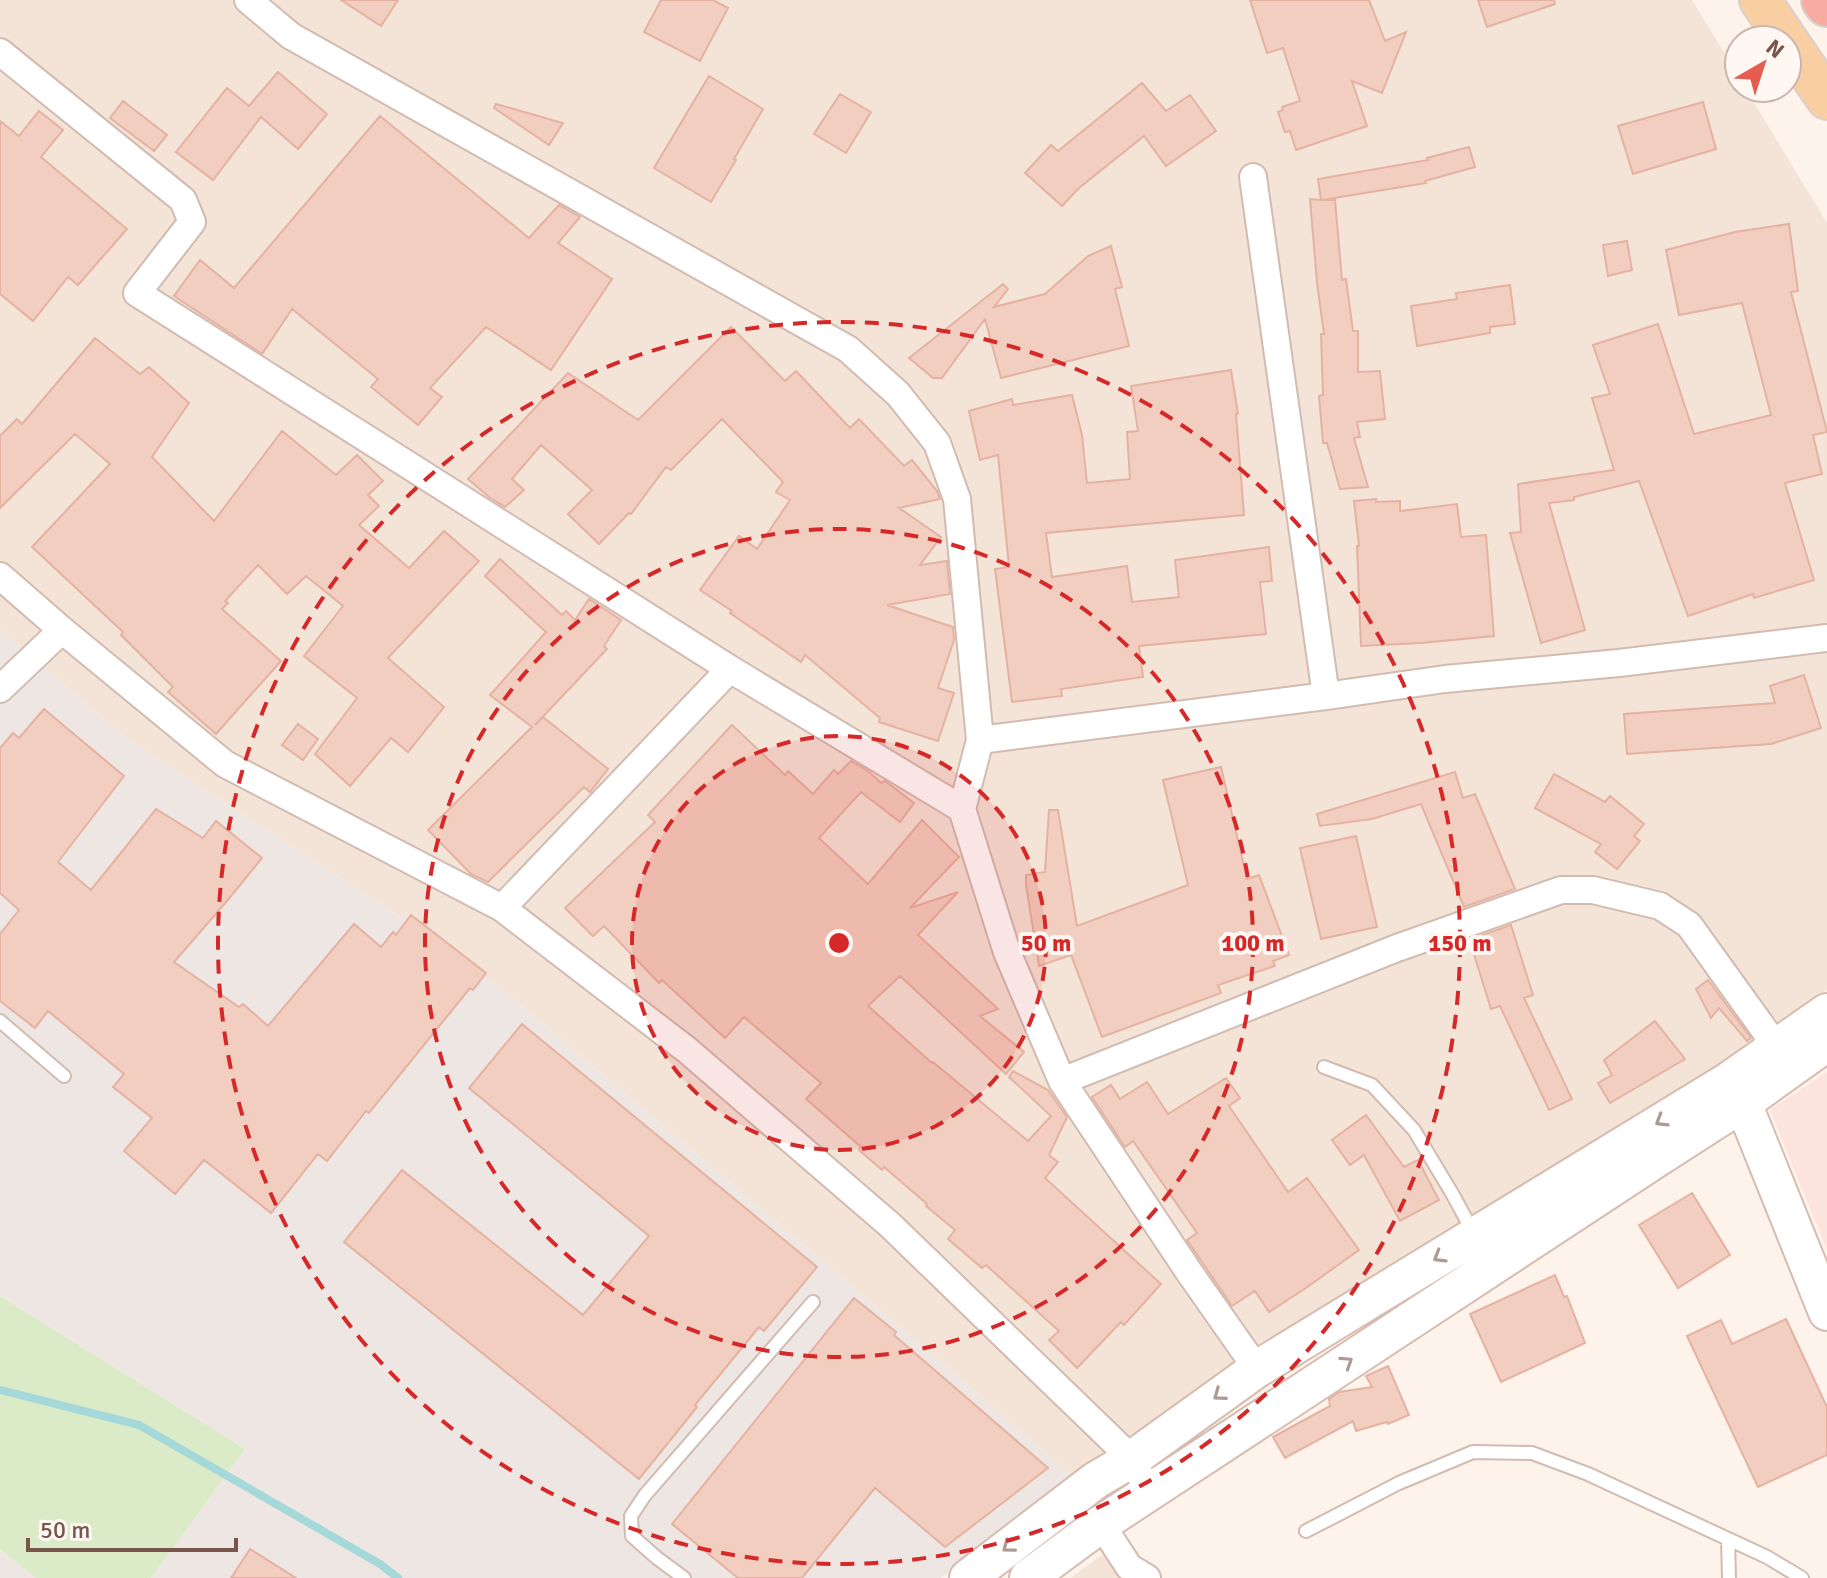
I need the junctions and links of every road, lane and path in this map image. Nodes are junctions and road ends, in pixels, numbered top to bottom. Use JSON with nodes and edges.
{"nodes":[{"id":1,"x":248,"y":0,"type":"edge"},
{"id":2,"x":1760,"y":0,"type":"edge"},
{"id":3,"x":1776,"y":24,"type":"edge"},
{"id":4,"x":0,"y":52,"type":"edge"},
{"id":5,"x":1803,"y":64,"type":"edge"},
{"id":6,"x":1827,"y":99,"type":"edge"},
{"id":7,"x":1253,"y":177,"type":"dead end"},
{"id":8,"x":0,"y":576,"type":"edge"},
{"id":9,"x":62,"y":630,"type":"junction"},
{"id":10,"x":1827,"y":638,"type":"edge"},
{"id":11,"x":730,"y":669,"type":"junction"},
{"id":12,"x":0,"y":689,"type":"edge"},
{"id":13,"x":1326,"y":696,"type":"junction"},
{"id":14,"x":980,"y":740,"type":"junction"},
{"id":15,"x":962,"y":809,"type":"junction"},
{"id":16,"x":502,"y":908,"type":"junction"},
{"id":17,"x":1827,"y":1012,"type":"edge"},
{"id":18,"x":0,"y":1021,"type":"edge"},
{"id":19,"x":1827,"y":1043,"type":"edge"},
{"id":20,"x":1784,"y":1058,"type":"junction"},
{"id":21,"x":1324,"y":1067,"type":"dead end"},
{"id":22,"x":64,"y":1076,"type":"dead end"},
{"id":23,"x":1062,"y":1081,"type":"junction"},
{"id":24,"x":1736,"y":1092,"type":"junction"},
{"id":25,"x":1560,"y":1202,"type":"junction"},
{"id":26,"x":1474,"y":1236,"type":"junction"},
{"id":27,"x":813,"y":1302,"type":"dead end"},
{"id":28,"x":1827,"y":1312,"type":"edge"},
{"id":29,"x":1289,"y":1349,"type":"junction"},
{"id":30,"x":1257,"y":1369,"type":"junction"},
{"id":31,"x":1308,"y":1388,"type":"junction"},
{"id":32,"x":1132,"y":1459,"type":"junction"},
{"id":33,"x":1149,"y":1493,"type":"junction"},
{"id":34,"x":1101,"y":1524,"type":"junction"},
{"id":35,"x":1306,"y":1531,"type":"dead end"},
{"id":36,"x":1728,"y":1539,"type":"junction"},
{"id":37,"x":1137,"y":1574,"type":"edge"},
{"id":38,"x":684,"y":1578,"type":"edge"},
{"id":39,"x":968,"y":1578,"type":"edge"},
{"id":40,"x":1028,"y":1578,"type":"edge"},
{"id":41,"x":1729,"y":1578,"type":"edge"},
{"id":42,"x":1802,"y":1578,"type":"edge"}],
"edges":[{"from":1,"to":14,"type":"street"},
{"from":2,"to":3,"type":"main road"},
{"from":4,"to":11,"type":"street"},
{"from":5,"to":6,"type":"main road"},
{"from":7,"to":13,"type":"street"},
{"from":8,"to":9,"type":"street"},
{"from":9,"to":12,"type":"street"},
{"from":9,"to":16,"type":"street"},
{"from":10,"to":13,"type":"street"},
{"from":11,"to":15,"type":"street"},
{"from":11,"to":16,"type":"street"},
{"from":13,"to":14,"type":"street"},
{"from":14,"to":15,"type":"street"},
{"from":15,"to":23,"type":"street"},
{"from":16,"to":32,"type":"street"},
{"from":17,"to":20,"type":"street"},
{"from":18,"to":22,"type":"lane"},
{"from":19,"to":20,"type":"street"},
{"from":20,"to":23,"type":"street"},
{"from":20,"to":24,"type":"street"},
{"from":21,"to":26,"type":"lane"},
{"from":23,"to":30,"type":"street"},
{"from":24,"to":25,"type":"street"},
{"from":24,"to":28,"type":"street"},
{"from":25,"to":26,"type":"street"},
{"from":31,"to":25,"type":"street","one_way":true},
{"from":26,"to":29,"type":"street","one_way":true},
{"from":27,"to":38,"type":"lane"},
{"from":29,"to":30,"type":"street"},
{"from":29,"to":31,"type":"street"},
{"from":30,"to":32,"type":"street","one_way":true},
{"from":31,"to":33,"type":"street"},
{"from":32,"to":33,"type":"street"},
{"from":32,"to":39,"type":"street","one_way":true},
{"from":33,"to":34,"type":"street"},
{"from":34,"to":37,"type":"street"},
{"from":34,"to":40,"type":"street"},
{"from":35,"to":36,"type":"lane"},
{"from":36,"to":41,"type":"lane"},
{"from":36,"to":42,"type":"lane"}]}
